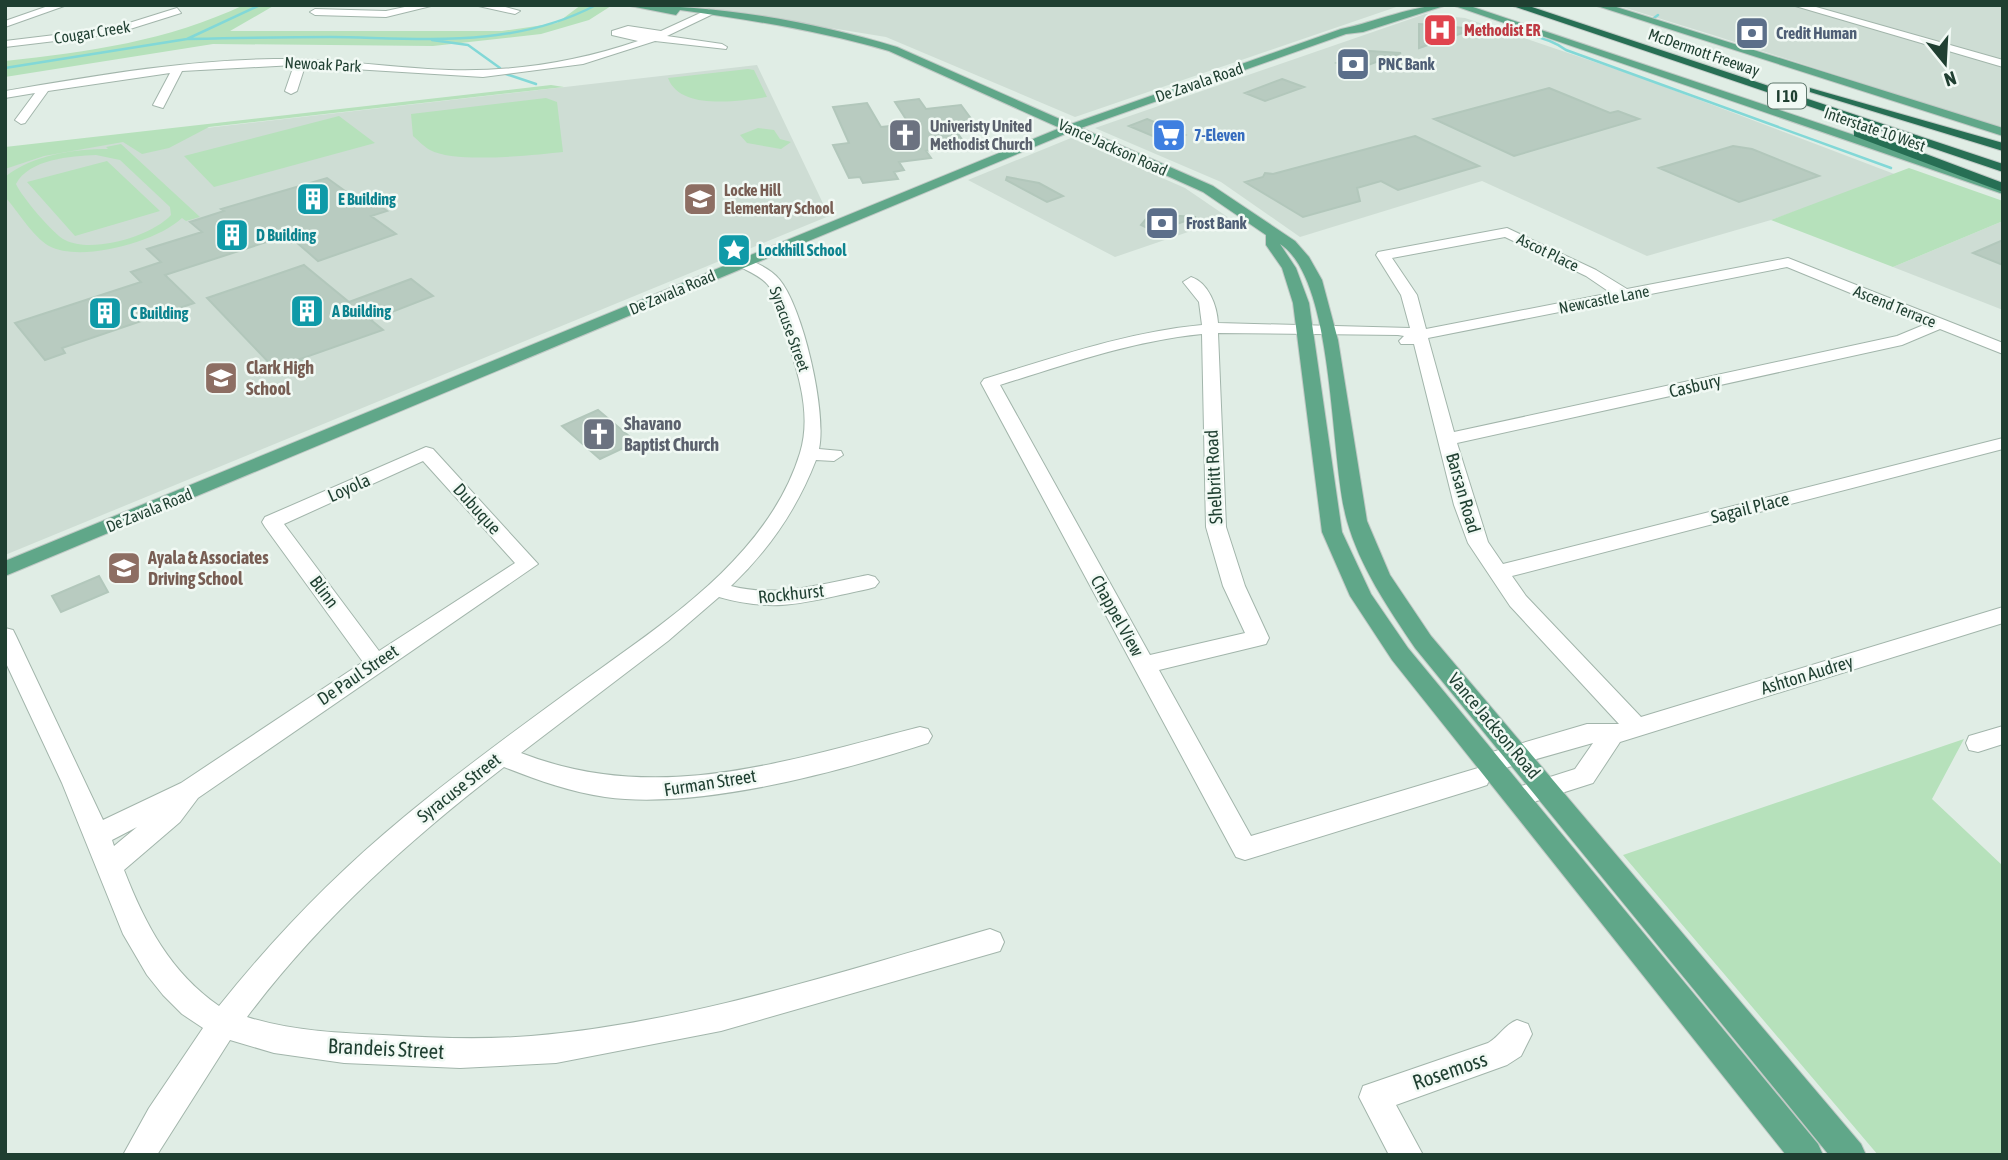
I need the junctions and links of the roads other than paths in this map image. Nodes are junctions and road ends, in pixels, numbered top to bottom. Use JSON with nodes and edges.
{"nodes":[{"id":1,"x":62,"y":5,"type":"edge"},
{"id":2,"x":328,"y":5,"type":"edge"},
{"id":3,"x":430,"y":5,"type":"edge"},
{"id":4,"x":480,"y":5,"type":"edge"},
{"id":5,"x":630,"y":5,"type":"edge"},
{"id":6,"x":663,"y":5,"type":"edge"},
{"id":7,"x":1442,"y":5,"type":"edge"},
{"id":8,"x":1457,"y":5,"type":"edge"},
{"id":9,"x":1477,"y":5,"type":"edge"},
{"id":10,"x":1515,"y":5,"type":"edge"},
{"id":11,"x":1550,"y":5,"type":"edge"},
{"id":12,"x":1599,"y":5,"type":"edge"},
{"id":13,"x":1797,"y":5,"type":"edge"},
{"id":14,"x":1418,"y":6,"type":"edge"},
{"id":15,"x":177,"y":11,"type":"dead end"},
{"id":16,"x":515,"y":11,"type":"dead end"},
{"id":17,"x":701,"y":13,"type":"junction"},
{"id":18,"x":1485,"y":15,"type":"junction"},
{"id":19,"x":5,"y":24,"type":"edge"},
{"id":20,"x":1572,"y":24,"type":"junction"},
{"id":21,"x":658,"y":35,"type":"junction"},
{"id":22,"x":642,"y":42,"type":"junction"},
{"id":23,"x":5,"y":44,"type":"edge"},
{"id":24,"x":722,"y":47,"type":"dead end"},
{"id":25,"x":301,"y":62,"type":"junction"},
{"id":26,"x":2003,"y":64,"type":"edge"},
{"id":27,"x":178,"y":68,"type":"junction"},
{"id":28,"x":1762,"y":75,"type":"junction"},
{"id":29,"x":44,"y":89,"type":"junction"},
{"id":30,"x":291,"y":91,"type":"dead end"},
{"id":31,"x":5,"y":95,"type":"edge"},
{"id":32,"x":159,"y":105,"type":"dead end"},
{"id":33,"x":21,"y":120,"type":"dead end"},
{"id":34,"x":1070,"y":128,"type":"junction"},
{"id":35,"x":2003,"y":132,"type":"edge"},
{"id":36,"x":2003,"y":147,"type":"edge"},
{"id":37,"x":2003,"y":154,"type":"edge"},
{"id":38,"x":2003,"y":168,"type":"edge"},
{"id":39,"x":2003,"y":189,"type":"edge"},
{"id":40,"x":1273,"y":234,"type":"junction"},
{"id":41,"x":1383,"y":255,"type":"joint"},
{"id":42,"x":742,"y":262,"type":"junction"},
{"id":43,"x":1788,"y":262,"type":"joint"},
{"id":44,"x":1191,"y":282,"type":"dead end"},
{"id":45,"x":1625,"y":295,"type":"junction"},
{"id":46,"x":1939,"y":324,"type":"junction"},
{"id":47,"x":1210,"y":331,"type":"junction"},
{"id":48,"x":1420,"y":335,"type":"junction"},
{"id":49,"x":1305,"y":336,"type":"junction"},
{"id":50,"x":1328,"y":337,"type":"junction"},
{"id":51,"x":2003,"y":349,"type":"edge"},
{"id":52,"x":990,"y":383,"type":"joint"},
{"id":53,"x":1448,"y":439,"type":"junction"},
{"id":54,"x":2003,"y":443,"type":"edge"},
{"id":55,"x":426,"y":453,"type":"joint"},
{"id":56,"x":810,"y":454,"type":"junction"},
{"id":57,"x":835,"y":455,"type":"dead end"},
{"id":58,"x":272,"y":522,"type":"joint"},
{"id":59,"x":528,"y":564,"type":"joint"},
{"id":60,"x":5,"y":569,"type":"edge"},
{"id":61,"x":1497,"y":573,"type":"junction"},
{"id":62,"x":868,"y":582,"type":"dead end"},
{"id":63,"x":715,"y":589,"type":"junction"},
{"id":64,"x":2003,"y":615,"type":"edge"},
{"id":65,"x":5,"y":636,"type":"edge"},
{"id":66,"x":376,"y":663,"type":"junction"},
{"id":67,"x":1144,"y":665,"type":"junction"},
{"id":68,"x":1636,"y":727,"type":"junction"},
{"id":69,"x":1612,"y":735,"type":"junction"},
{"id":70,"x":2003,"y":735,"type":"edge"},
{"id":71,"x":920,"y":736,"type":"dead end"},
{"id":72,"x":1565,"y":740,"type":"junction"},
{"id":73,"x":1978,"y":743,"type":"dead end"},
{"id":74,"x":1518,"y":754,"type":"junction"},
{"id":75,"x":500,"y":755,"type":"junction"},
{"id":76,"x":1594,"y":762,"type":"junction"},
{"id":77,"x":1484,"y":770,"type":"junction"},
{"id":78,"x":1547,"y":788,"type":"junction"},
{"id":79,"x":190,"y":790,"type":"junction"},
{"id":80,"x":1518,"y":797,"type":"junction"},
{"id":81,"x":97,"y":835,"type":"junction"},
{"id":82,"x":1245,"y":849,"type":"joint"},
{"id":83,"x":109,"y":866,"type":"junction"},
{"id":84,"x":990,"y":942,"type":"dead end"},
{"id":85,"x":225,"y":1023,"type":"junction"},
{"id":86,"x":1517,"y":1034,"type":"dead end"},
{"id":87,"x":139,"y":1155,"type":"edge"},
{"id":88,"x":1407,"y":1155,"type":"edge"},
{"id":89,"x":1807,"y":1155,"type":"edge"},
{"id":90,"x":1850,"y":1155,"type":"edge"}],
"edges":[{"from":1,"to":19,"type":"street"},
{"from":2,"to":3,"type":"street"},
{"from":4,"to":16,"type":"street"},
{"from":5,"to":17,"type":"main road","name":"Vance Jackson Road"},
{"from":6,"to":17,"type":"main road","name":"Vance Jackson Road"},
{"from":7,"to":14,"type":"main road","name":"De Zavala Road"},
{"from":8,"to":18,"type":"main road","name":"Interstate 10 West"},
{"from":9,"to":18,"type":"main road"},
{"from":10,"to":20,"type":"highway","name":"McDermott Freeway","number":"I 10"},
{"from":11,"to":28,"type":"highway","name":"McDermott Freeway","number":"I 10"},
{"from":12,"to":35,"type":"main road","name":"Interstate 10 West"},
{"from":13,"to":26,"type":"street"},
{"from":14,"to":18,"type":"main road"},
{"from":14,"to":34,"type":"main road","name":"De Zavala Road"},
{"from":15,"to":23,"type":"street","name":"Cougar Creek"},
{"from":17,"to":21,"type":"street"},
{"from":17,"to":34,"type":"main road","name":"Vance Jackson Road"},
{"from":18,"to":39,"type":"main road","name":"Interstate 10 West"},
{"from":20,"to":38,"type":"highway","name":"McDermott Freeway","number":"I 10"},
{"from":20,"to":39,"type":"highway"},
{"from":21,"to":22,"type":"street"},
{"from":21,"to":22,"type":"street"},
{"from":21,"to":24,"type":"street"},
{"from":22,"to":25,"type":"street","name":"Newoak Park"},
{"from":25,"to":27,"type":"street","name":"Newoak Park"},
{"from":25,"to":30,"type":"street"},
{"from":27,"to":29,"type":"street","name":"Newoak Park"},
{"from":27,"to":32,"type":"street"},
{"from":28,"to":36,"type":"highway"},
{"from":28,"to":37,"type":"highway","name":"McDermott Freeway","number":"I 10"},
{"from":29,"to":31,"type":"street","name":"Newoak Park"},
{"from":29,"to":33,"type":"street"},
{"from":34,"to":40,"type":"main road","name":"Vance Jackson Road"},
{"from":34,"to":42,"type":"main road","name":"De Zavala Road"},
{"from":40,"to":49,"type":"main road","name":"Vance Jackson Road"},
{"from":40,"to":50,"type":"main road","name":"Vance Jackson Road"},
{"from":41,"to":45,"type":"street","name":"Ascot Place"},
{"from":41,"to":48,"type":"street","name":"Barsan Road"},
{"from":42,"to":56,"type":"street","name":"Syracuse Street"},
{"from":42,"to":60,"type":"main road","name":"De Zavala Road"},
{"from":43,"to":45,"type":"street","name":"Newcastle Lane"},
{"from":43,"to":46,"type":"street","name":"Ascend Terrace"},
{"from":44,"to":47,"type":"street","name":"Shelbritt Road"},
{"from":45,"to":48,"type":"street","name":"Newcastle Lane"},
{"from":46,"to":51,"type":"street","name":"Ascend Terrace"},
{"from":46,"to":53,"type":"street","name":"Casbury"},
{"from":47,"to":49,"type":"street","name":"Newcastle Lane"},
{"from":47,"to":52,"type":"street","name":"Newcastle Lane"},
{"from":47,"to":67,"type":"street","name":"Shelbritt Road"},
{"from":48,"to":50,"type":"street","name":"Newcastle Lane"},
{"from":48,"to":53,"type":"street","name":"Barsan Road"},
{"from":49,"to":50,"type":"street","name":"Newcastle Lane"},
{"from":49,"to":77,"type":"main road","name":"Vance Jackson Road"},
{"from":50,"to":74,"type":"main road","name":"Vance Jackson Road"},
{"from":52,"to":67,"type":"street","name":"Chappel View"},
{"from":53,"to":61,"type":"street","name":"Barsan Road"},
{"from":54,"to":61,"type":"street","name":"Sagail Place"},
{"from":55,"to":58,"type":"street","name":"Loyola"},
{"from":55,"to":59,"type":"street","name":"Dubuque"},
{"from":56,"to":57,"type":"street"},
{"from":56,"to":63,"type":"street","name":"Syracuse Street"},
{"from":58,"to":66,"type":"street","name":"Blinn"},
{"from":59,"to":66,"type":"street","name":"De Paul Street"},
{"from":61,"to":68,"type":"street","name":"Barsan Road"},
{"from":62,"to":63,"type":"street","name":"Rockhurst"},
{"from":63,"to":75,"type":"street","name":"Syracuse Street"},
{"from":64,"to":68,"type":"street","name":"Ashton Audrey"},
{"from":65,"to":81,"type":"street","name":"Brandeis Street"},
{"from":66,"to":79,"type":"street","name":"De Paul Street"},
{"from":67,"to":82,"type":"street","name":"Chappel View"},
{"from":68,"to":69,"type":"street","name":"Ashton Audrey"},
{"from":69,"to":72,"type":"street","name":"Ashton Audrey"},
{"from":69,"to":76,"type":"street"},
{"from":70,"to":73,"type":"street"},
{"from":71,"to":75,"type":"street","name":"Furman Street"},
{"from":72,"to":74,"type":"street","name":"Ashton Audrey"},
{"from":72,"to":76,"type":"street"},
{"from":74,"to":77,"type":"street","name":"Ashton Audrey"},
{"from":74,"to":78,"type":"main road","name":"Vance Jackson Road"},
{"from":75,"to":85,"type":"street","name":"Syracuse Street"},
{"from":76,"to":78,"type":"street"},
{"from":77,"to":80,"type":"main road","name":"Vance Jackson Road"},
{"from":77,"to":82,"type":"street","name":"Ashton Audrey"},
{"from":78,"to":80,"type":"street"},
{"from":78,"to":90,"type":"main road","name":"Vance Jackson Road"},
{"from":79,"to":81,"type":"street","name":"De Paul Street"},
{"from":79,"to":83,"type":"street","name":"De Paul Street"},
{"from":80,"to":89,"type":"main road","name":"Vance Jackson Road"},
{"from":81,"to":83,"type":"street","name":"Brandeis Street"},
{"from":83,"to":85,"type":"street","name":"Brandeis Street"},
{"from":84,"to":85,"type":"street","name":"Brandeis Street"},
{"from":85,"to":87,"type":"street","name":"Syracuse Street"},
{"from":86,"to":88,"type":"street","name":"Rosemoss"}]}
